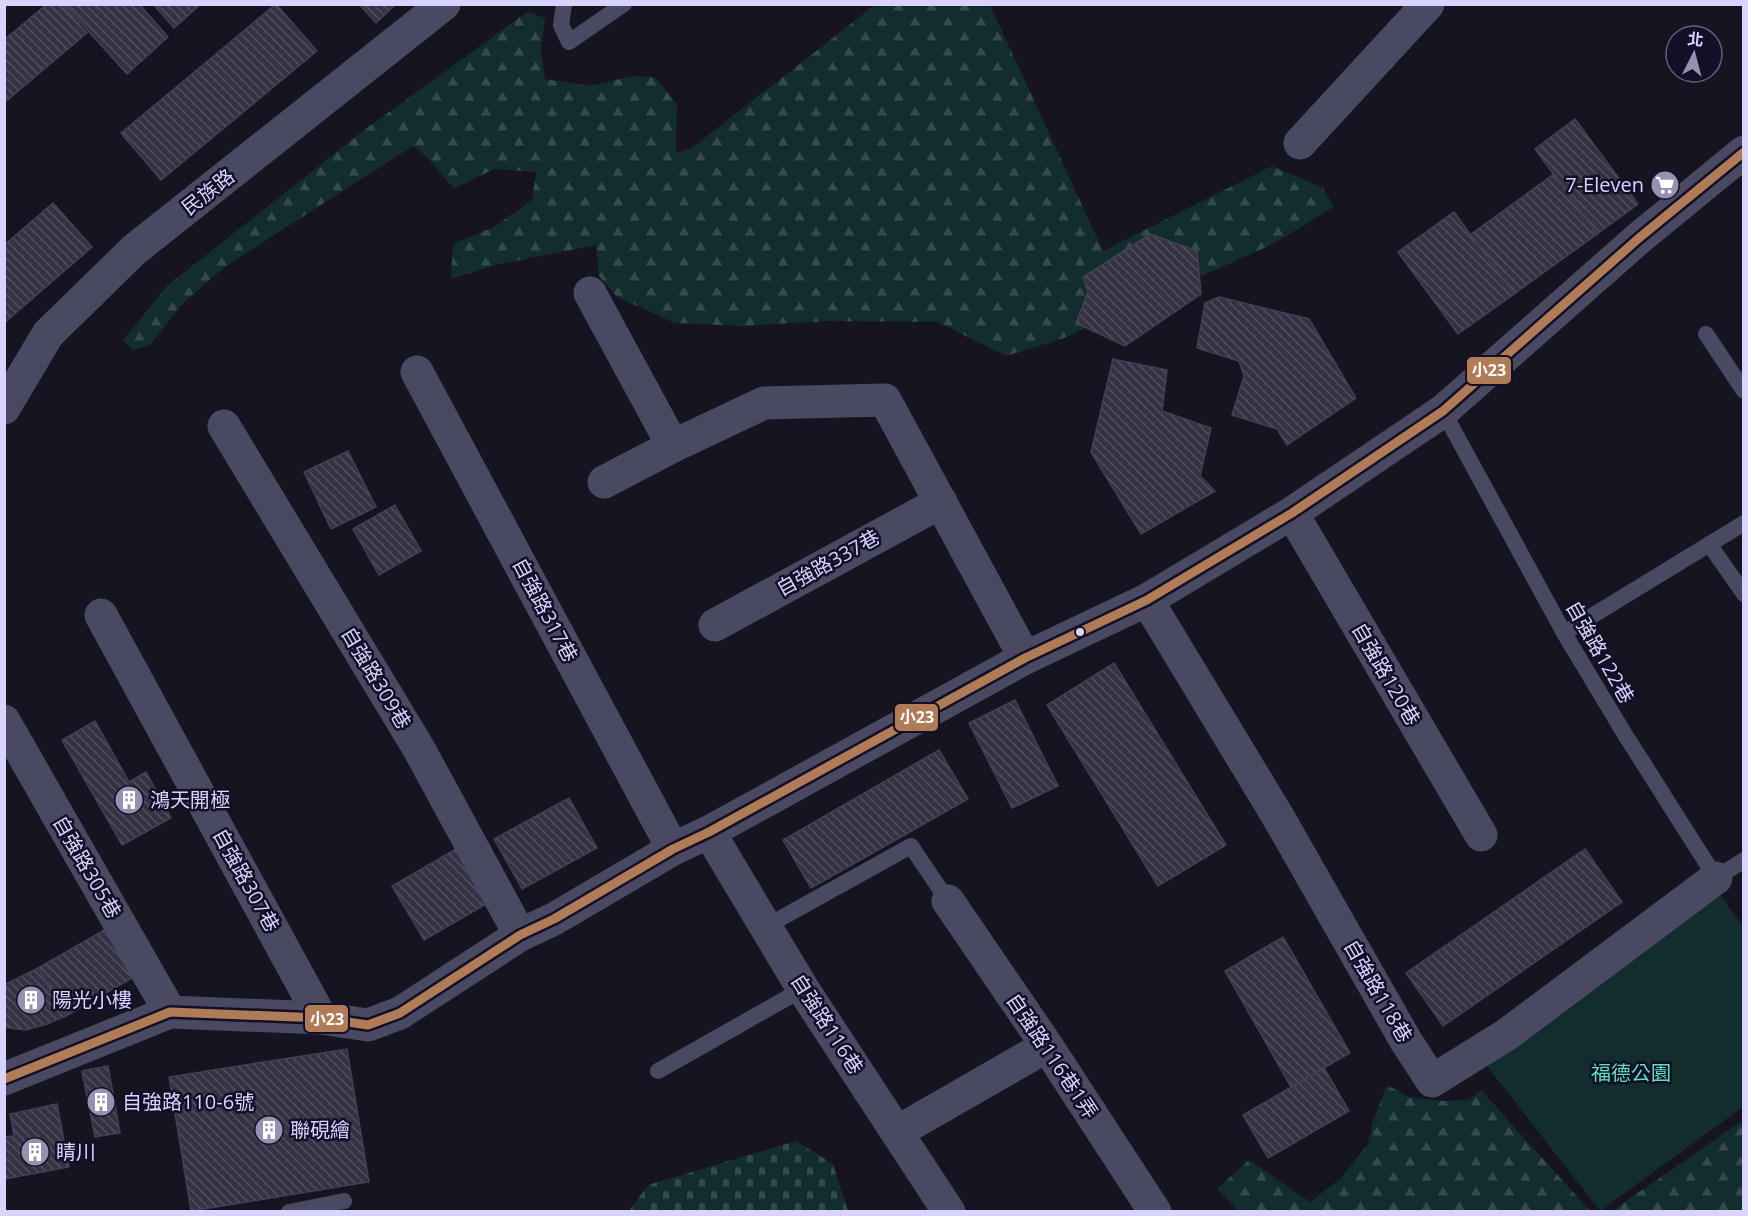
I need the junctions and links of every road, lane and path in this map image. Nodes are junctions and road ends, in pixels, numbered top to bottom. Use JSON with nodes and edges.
{"nodes":[{"id":1,"x":444,"y":4,"type":"edge"},
{"id":2,"x":564,"y":4,"type":"edge"},
{"id":3,"x":624,"y":4,"type":"edge"},
{"id":4,"x":1428,"y":4,"type":"edge"},
{"id":5,"x":1300,"y":143,"type":"dead end"},
{"id":6,"x":1743,"y":152,"type":"edge"},
{"id":7,"x":590,"y":293,"type":"dead end"},
{"id":8,"x":1706,"y":334,"type":"dead end"},
{"id":9,"x":417,"y":372,"type":"dead end"},
{"id":10,"x":1743,"y":391,"type":"edge"},
{"id":11,"x":4,"y":408,"type":"edge"},
{"id":12,"x":1443,"y":411,"type":"junction"},
{"id":13,"x":224,"y":426,"type":"dead end"},
{"id":14,"x":673,"y":446,"type":"junction"},
{"id":15,"x":604,"y":482,"type":"dead end"},
{"id":16,"x":941,"y":502,"type":"junction"},
{"id":17,"x":1292,"y":513,"type":"junction"},
{"id":18,"x":1743,"y":523,"type":"edge"},
{"id":19,"x":1709,"y":544,"type":"junction"},
{"id":20,"x":1743,"y":594,"type":"edge"},
{"id":21,"x":1147,"y":600,"type":"junction"},
{"id":22,"x":101,"y":615,"type":"dead end"},
{"id":23,"x":715,"y":625,"type":"dead end"},
{"id":24,"x":1564,"y":633,"type":"junction"},
{"id":25,"x":1025,"y":658,"type":"junction"},
{"id":26,"x":4,"y":721,"type":"edge"},
{"id":27,"x":709,"y":832,"type":"junction"},
{"id":28,"x":1481,"y":836,"type":"dead end"},
{"id":29,"x":674,"y":849,"type":"junction"},
{"id":30,"x":1743,"y":860,"type":"edge"},
{"id":31,"x":1716,"y":878,"type":"junction"},
{"id":32,"x":948,"y":901,"type":"joint"},
{"id":33,"x":765,"y":927,"type":"junction"},
{"id":34,"x":520,"y":935,"type":"junction"},
{"id":35,"x":803,"y":989,"type":"junction"},
{"id":36,"x":170,"y":1012,"type":"junction"},
{"id":37,"x":321,"y":1018,"type":"junction"},
{"id":38,"x":1047,"y":1046,"type":"junction"},
{"id":39,"x":658,"y":1071,"type":"dead end"},
{"id":40,"x":4,"y":1079,"type":"edge"},
{"id":41,"x":897,"y":1132,"type":"junction"},
{"id":42,"x":344,"y":1201,"type":"dead end"},
{"id":43,"x":289,"y":1212,"type":"edge"},
{"id":44,"x":949,"y":1212,"type":"edge"},
{"id":45,"x":1155,"y":1212,"type":"edge"}],
"edges":[{"from":1,"to":11,"type":"street","name":"民族路"},
{"from":2,"to":3,"type":"lane"},
{"from":4,"to":5,"type":"street"},
{"from":6,"to":12,"type":"street"},
{"from":7,"to":14,"type":"street"},
{"from":8,"to":10,"type":"lane"},
{"from":9,"to":29,"type":"street","name":"自強路317巷"},
{"from":12,"to":17,"type":"street"},
{"from":12,"to":24,"type":"lane","name":"自強路122巷"},
{"from":13,"to":34,"type":"street","name":"自強路309巷"},
{"from":14,"to":15,"type":"street"},
{"from":14,"to":16,"type":"street"},
{"from":16,"to":23,"type":"street","name":"自強路337巷"},
{"from":16,"to":25,"type":"street"},
{"from":17,"to":21,"type":"street"},
{"from":17,"to":28,"type":"street","name":"自強路120巷"},
{"from":18,"to":19,"type":"lane"},
{"from":19,"to":20,"type":"lane"},
{"from":19,"to":24,"type":"lane"},
{"from":21,"to":25,"type":"street"},
{"from":21,"to":31,"type":"street","name":"自強路118巷"},
{"from":22,"to":37,"type":"street","name":"自強路307巷"},
{"from":24,"to":31,"type":"lane","name":"自強路122巷"},
{"from":25,"to":27,"type":"street"},
{"from":26,"to":36,"type":"street","name":"自強路305巷"},
{"from":27,"to":29,"type":"street"},
{"from":27,"to":33,"type":"street","name":"自強路116巷"},
{"from":29,"to":34,"type":"street"},
{"from":30,"to":31,"type":"lane"},
{"from":32,"to":33,"type":"lane"},
{"from":32,"to":38,"type":"street","name":"自強路116巷1弄"},
{"from":33,"to":35,"type":"street","name":"自強路116巷"},
{"from":34,"to":37,"type":"street"},
{"from":35,"to":39,"type":"lane"},
{"from":35,"to":41,"type":"street","name":"自強路116巷"},
{"from":36,"to":37,"type":"street"},
{"from":36,"to":40,"type":"street"},
{"from":38,"to":41,"type":"street"},
{"from":38,"to":45,"type":"street","name":"自強路116巷1弄"},
{"from":41,"to":44,"type":"street","name":"自強路116巷"},
{"from":42,"to":43,"type":"lane"}]}
